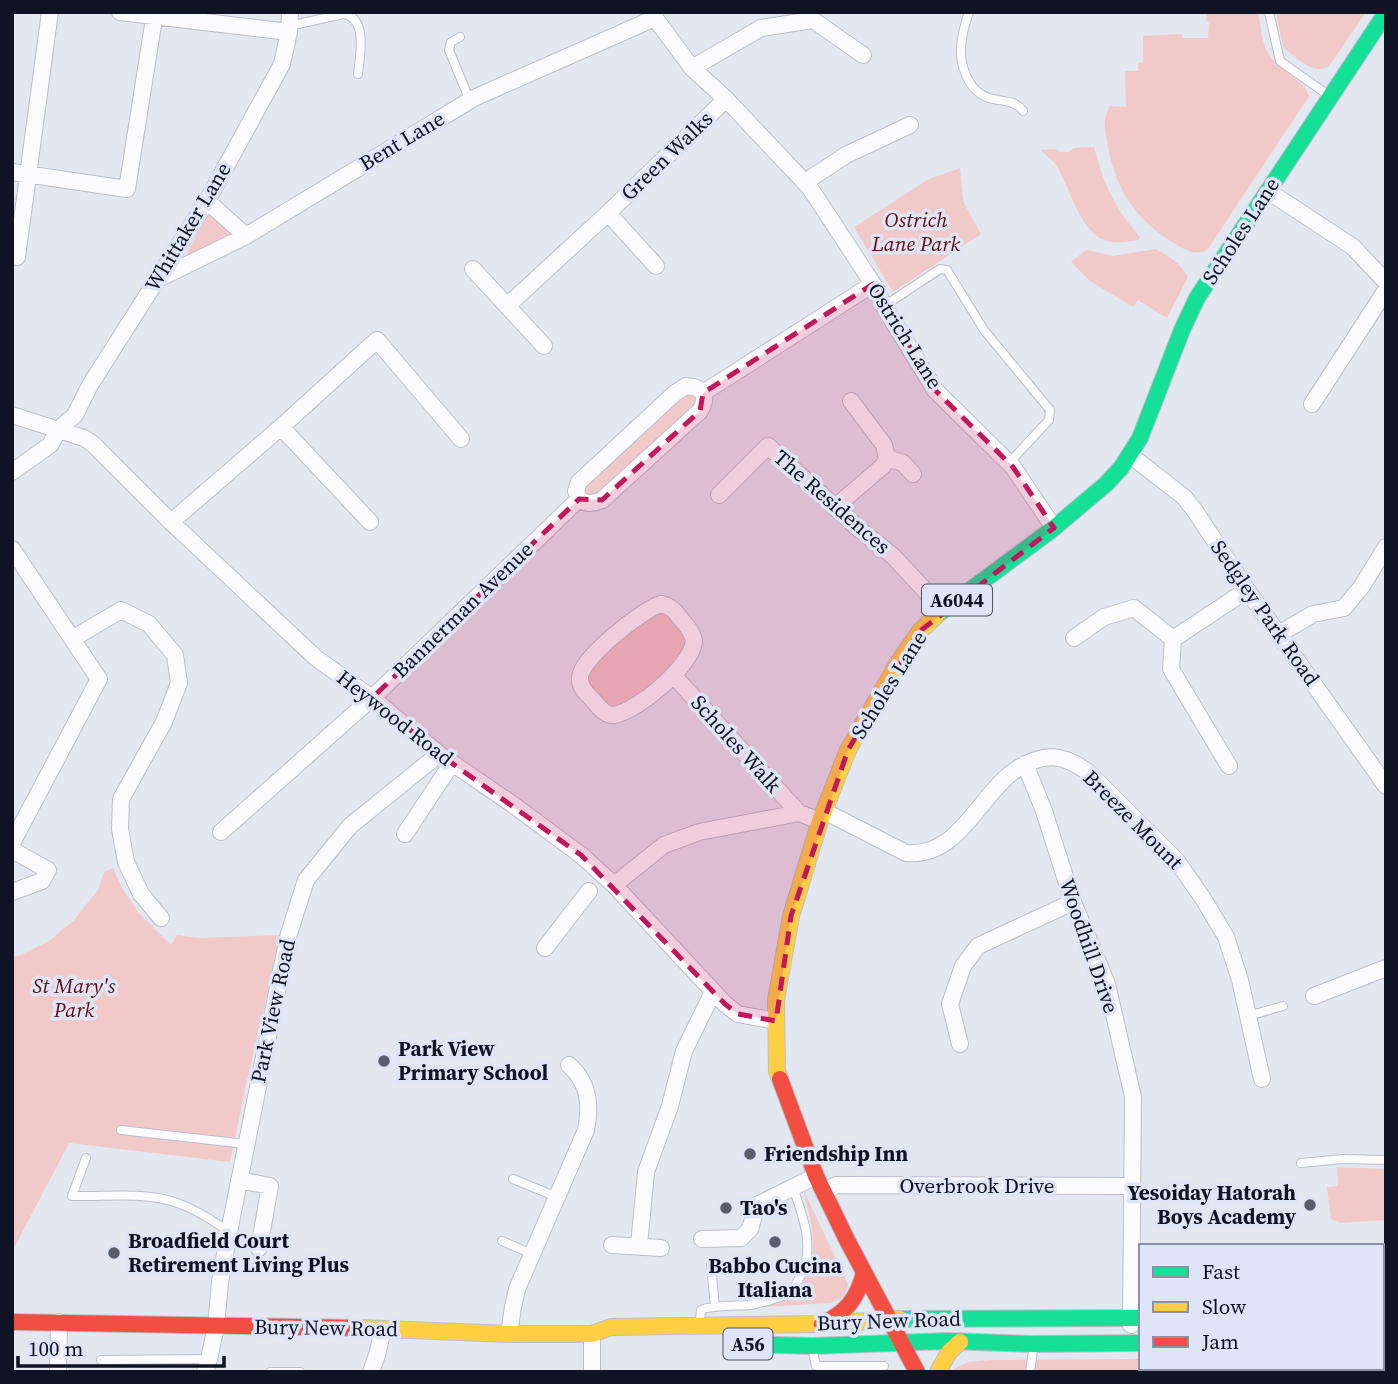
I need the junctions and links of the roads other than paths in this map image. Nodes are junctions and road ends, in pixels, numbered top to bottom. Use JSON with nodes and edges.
{"nodes":[{"id":1,"x":50,"y":12,"type":"edge"},
{"id":2,"x":120,"y":12,"type":"edge"},
{"id":3,"x":969,"y":12,"type":"edge"},
{"id":4,"x":1269,"y":12,"type":"edge"},
{"id":5,"x":1386,"y":13,"type":"edge"},
{"id":6,"x":155,"y":15,"type":"edge"},
{"id":7,"x":654,"y":15,"type":"edge"},
{"id":8,"x":289,"y":24,"type":"edge"},
{"id":9,"x":1380,"y":33,"type":"edge"},
{"id":10,"x":460,"y":37,"type":"dead end"},
{"id":11,"x":863,"y":55,"type":"dead end"},
{"id":12,"x":692,"y":68,"type":"junction"},
{"id":13,"x":358,"y":74,"type":"dead end"},
{"id":14,"x":1331,"y":96,"type":"junction"},
{"id":15,"x":726,"y":99,"type":"junction"},
{"id":16,"x":470,"y":100,"type":"junction"},
{"id":17,"x":1023,"y":111,"type":"dead end"},
{"id":18,"x":910,"y":125,"type":"dead end"},
{"id":19,"x":20,"y":173,"type":"edge"},
{"id":20,"x":804,"y":183,"type":"junction"},
{"id":21,"x":1268,"y":191,"type":"junction"},
{"id":22,"x":207,"y":201,"type":"junction"},
{"id":23,"x":608,"y":213,"type":"junction"},
{"id":24,"x":246,"y":236,"type":"junction"},
{"id":25,"x":17,"y":257,"type":"dead end"},
{"id":26,"x":656,"y":266,"type":"dead end"},
{"id":27,"x":473,"y":269,"type":"dead end"},
{"id":28,"x":156,"y":280,"type":"junction"},
{"id":29,"x":1386,"y":282,"type":"edge"},
{"id":30,"x":873,"y":284,"type":"junction"},
{"id":31,"x":1386,"y":290,"type":"edge"},
{"id":32,"x":507,"y":306,"type":"junction"},
{"id":33,"x":884,"y":306,"type":"junction"},
{"id":34,"x":544,"y":346,"type":"dead end"},
{"id":35,"x":703,"y":393,"type":"junction"},
{"id":36,"x":852,"y":401,"type":"dead end"},
{"id":37,"x":1312,"y":404,"type":"dead end"},
{"id":38,"x":12,"y":415,"type":"edge"},
{"id":39,"x":281,"y":427,"type":"junction"},
{"id":40,"x":59,"y":429,"type":"junction"},
{"id":41,"x":461,"y":439,"type":"dead end"},
{"id":42,"x":1130,"y":455,"type":"junction"},
{"id":43,"x":887,"y":458,"type":"junction"},
{"id":44,"x":1009,"y":463,"type":"junction"},
{"id":45,"x":12,"y":472,"type":"edge"},
{"id":46,"x":913,"y":474,"type":"dead end"},
{"id":47,"x":719,"y":495,"type":"dead end"},
{"id":48,"x":579,"y":499,"type":"junction"},
{"id":49,"x":835,"y":507,"type":"junction"},
{"id":50,"x":171,"y":522,"type":"junction"},
{"id":51,"x":370,"y":522,"type":"dead end"},
{"id":52,"x":1054,"y":528,"type":"junction"},
{"id":53,"x":1386,"y":547,"type":"edge"},
{"id":54,"x":12,"y":549,"type":"edge"},
{"id":55,"x":1247,"y":590,"type":"junction"},
{"id":56,"x":943,"y":610,"type":"junction"},
{"id":57,"x":1279,"y":634,"type":"junction"},
{"id":58,"x":1074,"y":638,"type":"dead end"},
{"id":59,"x":72,"y":639,"type":"junction"},
{"id":60,"x":1172,"y":639,"type":"junction"},
{"id":61,"x":674,"y":676,"type":"junction"},
{"id":62,"x":372,"y":698,"type":"junction"},
{"id":63,"x":445,"y":759,"type":"junction"},
{"id":64,"x":1025,"y":764,"type":"junction"},
{"id":65,"x":1229,"y":766,"type":"dead end"},
{"id":66,"x":1386,"y":786,"type":"edge"},
{"id":67,"x":813,"y":815,"type":"junction"},
{"id":68,"x":221,"y":832,"type":"dead end"},
{"id":69,"x":405,"y":834,"type":"dead end"},
{"id":70,"x":12,"y":843,"type":"edge"},
{"id":71,"x":12,"y":850,"type":"edge"},
{"id":72,"x":601,"y":884,"type":"junction"},
{"id":73,"x":12,"y":892,"type":"edge"},
{"id":74,"x":1073,"y":902,"type":"junction"},
{"id":75,"x":162,"y":918,"type":"dead end"},
{"id":76,"x":545,"y":948,"type":"dead end"},
{"id":77,"x":1386,"y":968,"type":"edge"},
{"id":78,"x":713,"y":992,"type":"junction"},
{"id":79,"x":1314,"y":996,"type":"dead end"},
{"id":80,"x":1283,"y":1006,"type":"dead end"},
{"id":81,"x":1248,"y":1016,"type":"junction"},
{"id":82,"x":776,"y":1021,"type":"junction"},
{"id":83,"x":960,"y":1044,"type":"dead end"},
{"id":84,"x":569,"y":1065,"type":"dead end"},
{"id":85,"x":594,"y":1070,"type":"dead end"},
{"id":86,"x":1262,"y":1079,"type":"dead end"},
{"id":87,"x":583,"y":1084,"type":"junction"},
{"id":88,"x":121,"y":1130,"type":"dead end"},
{"id":89,"x":246,"y":1144,"type":"junction"},
{"id":90,"x":86,"y":1158,"type":"dead end"},
{"id":91,"x":1386,"y":1160,"type":"edge"},
{"id":92,"x":1301,"y":1163,"type":"dead end"},
{"id":93,"x":816,"y":1176,"type":"junction"},
{"id":94,"x":513,"y":1179,"type":"dead end"},
{"id":95,"x":239,"y":1180,"type":"junction"},
{"id":96,"x":1132,"y":1186,"type":"junction"},
{"id":97,"x":793,"y":1188,"type":"junction"},
{"id":98,"x":824,"y":1192,"type":"junction"},
{"id":99,"x":557,"y":1197,"type":"junction"},
{"id":100,"x":229,"y":1232,"type":"junction"},
{"id":101,"x":702,"y":1239,"type":"dead end"},
{"id":102,"x":502,"y":1241,"type":"dead end"},
{"id":103,"x":612,"y":1245,"type":"dead end"},
{"id":104,"x":639,"y":1245,"type":"junction"},
{"id":105,"x":259,"y":1248,"type":"dead end"},
{"id":106,"x":661,"y":1248,"type":"dead end"},
{"id":107,"x":532,"y":1254,"type":"junction"},
{"id":108,"x":711,"y":1264,"type":"dead end"},
{"id":109,"x":864,"y":1272,"type":"junction"},
{"id":110,"x":715,"y":1307,"type":"junction"},
{"id":111,"x":1136,"y":1318,"type":"edge"},
{"id":112,"x":890,"y":1319,"type":"junction"},
{"id":113,"x":12,"y":1322,"type":"edge"},
{"id":114,"x":59,"y":1322,"type":"junction"},
{"id":115,"x":822,"y":1324,"type":"junction"},
{"id":116,"x":216,"y":1326,"type":"junction"},
{"id":117,"x":700,"y":1326,"type":"junction"},
{"id":118,"x":383,"y":1329,"type":"junction"},
{"id":119,"x":509,"y":1334,"type":"junction"},
{"id":120,"x":599,"y":1337,"type":"junction"},
{"id":121,"x":960,"y":1342,"type":"junction"},
{"id":122,"x":902,"y":1343,"type":"junction"},
{"id":123,"x":1136,"y":1343,"type":"edge"},
{"id":124,"x":732,"y":1344,"type":"dead end"},
{"id":125,"x":1033,"y":1344,"type":"junction"},
{"id":126,"x":812,"y":1346,"type":"junction"},
{"id":127,"x":101,"y":1360,"type":"dead end"},
{"id":128,"x":207,"y":1366,"type":"edge"},
{"id":129,"x":884,"y":1367,"type":"dead end"},
{"id":130,"x":270,"y":1371,"type":"edge"},
{"id":131,"x":58,"y":1372,"type":"edge"},
{"id":132,"x":300,"y":1372,"type":"edge"},
{"id":133,"x":371,"y":1372,"type":"edge"},
{"id":134,"x":592,"y":1372,"type":"edge"},
{"id":135,"x":917,"y":1372,"type":"edge"},
{"id":136,"x":938,"y":1372,"type":"edge"},
{"id":137,"x":1030,"y":1372,"type":"edge"}],
"edges":[{"from":1,"to":19,"type":"street"},
{"from":2,"to":6,"type":"street"},
{"from":3,"to":17,"type":"lane"},
{"from":4,"to":14,"type":"lane"},
{"from":5,"to":9,"type":"main road","name":"Scholes Lane","number":"A6044"},
{"from":6,"to":8,"type":"street"},
{"from":6,"to":19,"type":"street"},
{"from":7,"to":12,"type":"street","name":"Ostrich Lane"},
{"from":7,"to":16,"type":"street","name":"Bent Lane"},
{"from":8,"to":13,"type":"lane"},
{"from":8,"to":22,"type":"street","name":"Whittaker Lane"},
{"from":9,"to":14,"type":"main road","name":"Scholes Lane","number":"A6044"},
{"from":10,"to":16,"type":"lane"},
{"from":11,"to":12,"type":"street"},
{"from":12,"to":15,"type":"street","name":"Ostrich Lane"},
{"from":14,"to":21,"type":"main road","name":"Scholes Lane","number":"A6044"},
{"from":15,"to":20,"type":"street","name":"Ostrich Lane"},
{"from":15,"to":23,"type":"street","name":"Green Walks"},
{"from":16,"to":24,"type":"street","name":"Bent Lane"},
{"from":18,"to":20,"type":"street"},
{"from":19,"to":25,"type":"street"},
{"from":20,"to":30,"type":"street","name":"Ostrich Lane"},
{"from":21,"to":29,"type":"street"},
{"from":21,"to":42,"type":"main road","name":"Scholes Lane","number":"A6044"},
{"from":22,"to":24,"type":"street"},
{"from":22,"to":28,"type":"street","name":"Whittaker Lane"},
{"from":23,"to":26,"type":"street","name":"Green Walks"},
{"from":23,"to":32,"type":"street","name":"Green Walks"},
{"from":24,"to":28,"type":"street","name":"Bent Lane"},
{"from":27,"to":32,"type":"street"},
{"from":28,"to":40,"type":"street","name":"Whittaker Lane"},
{"from":30,"to":33,"type":"street","name":"Ostrich Lane"},
{"from":30,"to":35,"type":"street","name":"Bannerman Avenue"},
{"from":31,"to":37,"type":"street"},
{"from":32,"to":34,"type":"street"},
{"from":33,"to":44,"type":"street","name":"Ostrich Lane"},
{"from":33,"to":44,"type":"lane"},
{"from":35,"to":48,"type":"street"},
{"from":35,"to":48,"type":"street","name":"Bannerman Avenue"},
{"from":36,"to":43,"type":"street"},
{"from":38,"to":40,"type":"street","name":"Heywood Road"},
{"from":39,"to":41,"type":"street"},
{"from":39,"to":50,"type":"street"},
{"from":39,"to":51,"type":"street"},
{"from":40,"to":45,"type":"street","name":"Whittaker Lane"},
{"from":40,"to":50,"type":"street","name":"Heywood Road"},
{"from":42,"to":52,"type":"main road","name":"Scholes Lane","number":"A6044"},
{"from":42,"to":55,"type":"street","name":"Sedgley Park Road"},
{"from":43,"to":46,"type":"street"},
{"from":43,"to":49,"type":"street"},
{"from":44,"to":52,"type":"street","name":"Ostrich Lane"},
{"from":47,"to":49,"type":"street","name":"The Residences"},
{"from":48,"to":62,"type":"street","name":"Bannerman Avenue"},
{"from":49,"to":56,"type":"street","name":"The Residences"},
{"from":50,"to":62,"type":"street","name":"Heywood Road"},
{"from":52,"to":56,"type":"main road","name":"Scholes Lane","number":"A6044"},
{"from":53,"to":57,"type":"street"},
{"from":54,"to":59,"type":"street"},
{"from":55,"to":57,"type":"street","name":"Sedgley Park Road"},
{"from":55,"to":60,"type":"street"},
{"from":56,"to":67,"type":"main road","name":"Scholes Lane","number":"A6044"},
{"from":57,"to":66,"type":"street","name":"Sedgley Park Road"},
{"from":58,"to":60,"type":"street"},
{"from":59,"to":70,"type":"street"},
{"from":59,"to":75,"type":"street"},
{"from":60,"to":65,"type":"street"},
{"from":61,"to":61,"type":"street","name":"Scholes Walk"},
{"from":61,"to":67,"type":"street","name":"Scholes Walk"},
{"from":62,"to":63,"type":"street","name":"Heywood Road"},
{"from":62,"to":68,"type":"street","name":"Bannerman Avenue"},
{"from":63,"to":69,"type":"street"},
{"from":63,"to":72,"type":"street","name":"Heywood Road"},
{"from":63,"to":89,"type":"street","name":"Park View Road"},
{"from":64,"to":67,"type":"street","name":"Breeze Mount"},
{"from":64,"to":74,"type":"street","name":"Woodhill Drive"},
{"from":64,"to":81,"type":"street","name":"Breeze Mount"},
{"from":67,"to":72,"type":"street"},
{"from":67,"to":82,"type":"main road","name":"Scholes Lane","number":"A6044"},
{"from":71,"to":73,"type":"street"},
{"from":72,"to":76,"type":"street"},
{"from":72,"to":78,"type":"street","name":"Heywood Road"},
{"from":74,"to":83,"type":"street"},
{"from":74,"to":96,"type":"street","name":"Woodhill Drive"},
{"from":77,"to":79,"type":"street"},
{"from":78,"to":82,"type":"street","name":"Heywood Road"},
{"from":78,"to":104,"type":"street"},
{"from":80,"to":81,"type":"lane"},
{"from":81,"to":86,"type":"street","name":"Breeze Mount"},
{"from":82,"to":93,"type":"main road","name":"Scholes Lane","number":"A6044"},
{"from":84,"to":87,"type":"street"},
{"from":85,"to":87,"type":"street"},
{"from":87,"to":99,"type":"street"},
{"from":88,"to":89,"type":"lane"},
{"from":89,"to":95,"type":"street","name":"Park View Road"},
{"from":90,"to":100,"type":"lane"},
{"from":91,"to":92,"type":"lane"},
{"from":93,"to":97,"type":"street"},
{"from":93,"to":98,"type":"main road","name":"Scholes Lane","number":"A6044"},
{"from":94,"to":99,"type":"lane"},
{"from":95,"to":100,"type":"street","name":"Park View Road"},
{"from":95,"to":105,"type":"street"},
{"from":96,"to":98,"type":"street","name":"Overbrook Drive"},
{"from":96,"to":111,"type":"street","name":"Woodhill Drive"},
{"from":97,"to":101,"type":"street"},
{"from":97,"to":110,"type":"lane"},
{"from":98,"to":109,"type":"main road","name":"Scholes Lane","number":"A6044"},
{"from":99,"to":107,"type":"street"},
{"from":100,"to":116,"type":"street","name":"Park View Road"},
{"from":102,"to":107,"type":"lane"},
{"from":103,"to":104,"type":"street"},
{"from":104,"to":106,"type":"street"},
{"from":107,"to":119,"type":"street"},
{"from":108,"to":110,"type":"lane"},
{"from":109,"to":112,"type":"main road","name":"Scholes Lane","number":"A6044"},
{"from":109,"to":115,"type":"main road"},
{"from":110,"to":117,"type":"lane"},
{"from":111,"to":112,"type":"main road","name":"Bury New Road","number":"A56"},
{"from":111,"to":123,"type":"street","name":"Woodhill Drive"},
{"from":112,"to":115,"type":"main road","name":"Bury New Road","number":"A56"},
{"from":112,"to":122,"type":"main road","number":"A6044"},
{"from":113,"to":114,"type":"main road","name":"Bury New Road","number":"A56"},
{"from":114,"to":116,"type":"main road","name":"Bury New Road","number":"A56"},
{"from":114,"to":131,"type":"street"},
{"from":115,"to":117,"type":"main road","name":"Bury New Road","number":"A56"},
{"from":116,"to":118,"type":"main road","name":"Bury New Road","number":"A56"},
{"from":116,"to":128,"type":"street","name":"Park View Road"},
{"from":117,"to":120,"type":"main road","name":"Bury New Road","number":"A56"},
{"from":118,"to":119,"type":"main road","name":"Bury New Road","number":"A56"},
{"from":118,"to":133,"type":"street"},
{"from":119,"to":120,"type":"main road","name":"Bury New Road","number":"A56"},
{"from":120,"to":134,"type":"street"},
{"from":121,"to":122,"type":"main road","name":"Bury New Road","number":"A56"},
{"from":121,"to":125,"type":"main road","name":"Bury New Road","number":"A56"},
{"from":121,"to":136,"type":"main road"},
{"from":122,"to":126,"type":"main road","name":"Bury New Road","number":"A56"},
{"from":122,"to":135,"type":"main road","number":"A6044"},
{"from":123,"to":125,"type":"main road","name":"Bury New Road","number":"A56"},
{"from":124,"to":126,"type":"main road","name":"Bury New Road","number":"A56"},
{"from":125,"to":137,"type":"lane"},
{"from":126,"to":129,"type":"lane","name":"Bury New Road"},
{"from":127,"to":128,"type":"lane"},
{"from":130,"to":132,"type":"lane"}]}
